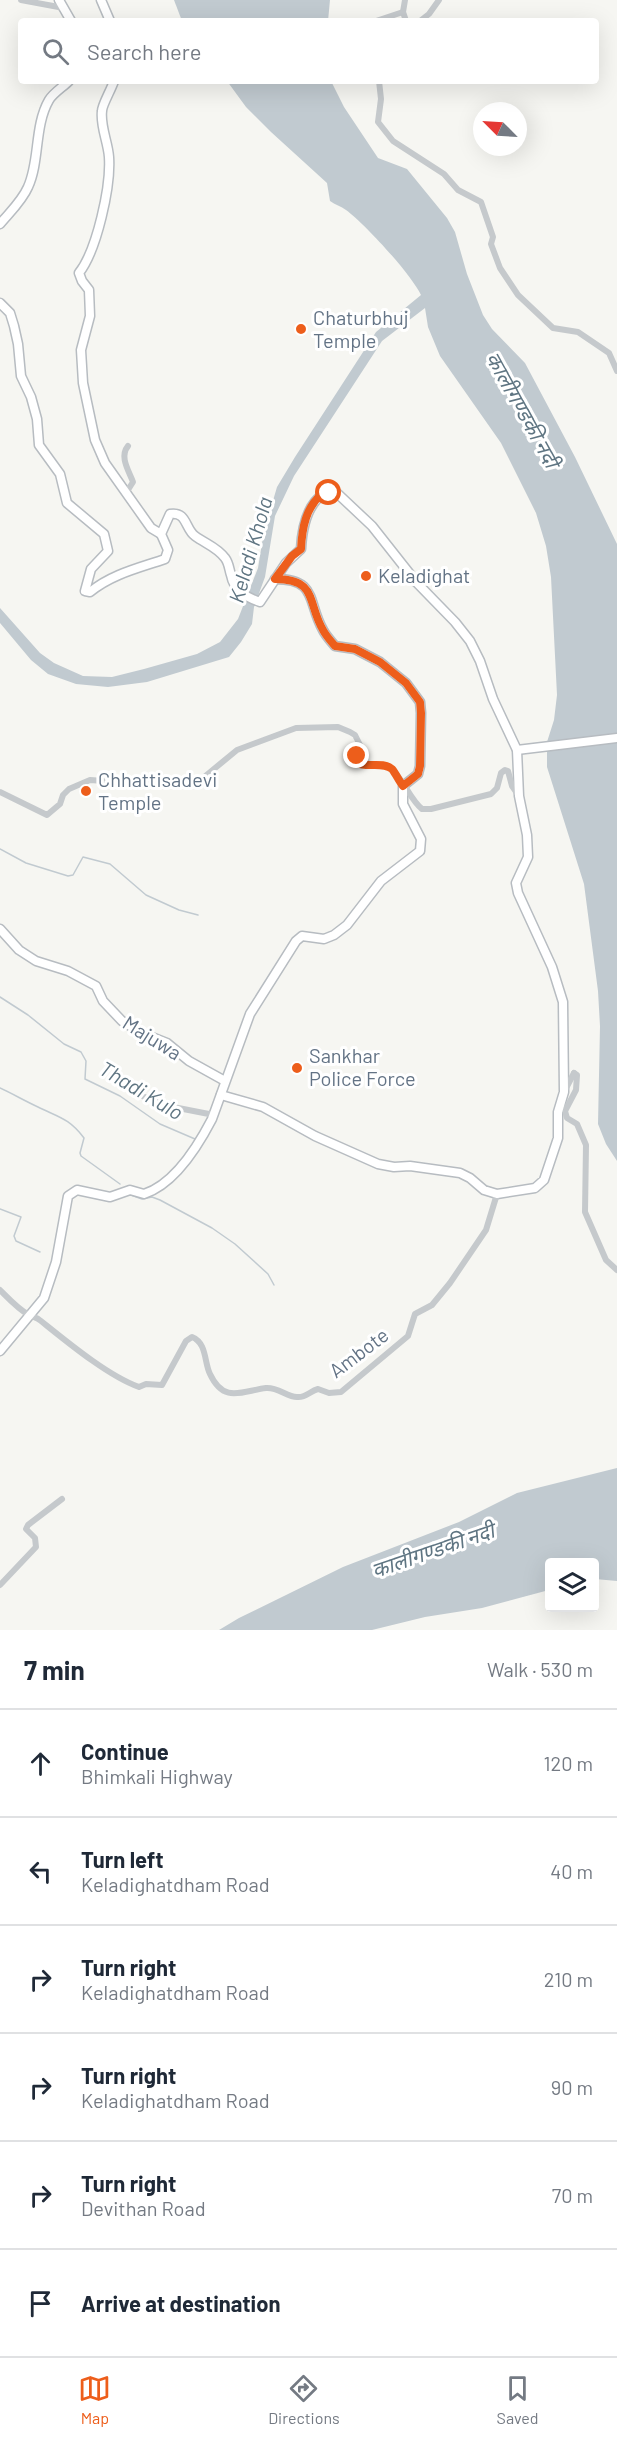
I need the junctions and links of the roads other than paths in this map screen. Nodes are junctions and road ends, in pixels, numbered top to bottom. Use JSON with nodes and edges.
{"nodes":[{"id":1,"x":21,"y":0,"type":"edge"},
{"id":2,"x":101,"y":0,"type":"edge"},
{"id":3,"x":405,"y":0,"type":"edge"},
{"id":4,"x":439,"y":0,"type":"edge"},
{"id":5,"x":61,"y":4,"type":"edge"},
{"id":6,"x":403,"y":12,"type":"junction"},
{"id":7,"x":69,"y":18,"type":"edge"},
{"id":8,"x":109,"y":18,"type":"edge"},
{"id":9,"x":385,"y":18,"type":"edge"},
{"id":10,"x":405,"y":18,"type":"edge"},
{"id":11,"x":423,"y":18,"type":"edge"},
{"id":12,"x":66,"y":84,"type":"edge"},
{"id":13,"x":113,"y":84,"type":"edge"},
{"id":14,"x":380,"y":84,"type":"edge"},
{"id":15,"x":0,"y":224,"type":"edge"},
{"id":16,"x":0,"y":303,"type":"edge"},
{"id":17,"x":617,"y":371,"type":"edge"},
{"id":18,"x":128,"y":446,"type":"dead end"},
{"id":19,"x":126,"y":494,"type":"junction"},
{"id":20,"x":161,"y":534,"type":"junction"},
{"id":21,"x":275,"y":579,"type":"junction"},
{"id":22,"x":617,"y":738,"type":"edge"},
{"id":23,"x":517,"y":750,"type":"junction"},
{"id":24,"x":403,"y":786,"type":"junction"},
{"id":25,"x":0,"y":792,"type":"edge"},
{"id":26,"x":519,"y":796,"type":"junction"},
{"id":27,"x":0,"y":929,"type":"edge"},
{"id":28,"x":225,"y":1081,"type":"junction"},
{"id":29,"x":564,"y":1092,"type":"junction"},
{"id":30,"x":137,"y":1094,"type":"dead end"},
{"id":31,"x":221,"y":1095,"type":"junction"},
{"id":32,"x":214,"y":1115,"type":"junction"},
{"id":33,"x":496,"y":1194,"type":"junction"},
{"id":34,"x":617,"y":1270,"type":"edge"},
{"id":35,"x":0,"y":1290,"type":"edge"},
{"id":36,"x":31,"y":1316,"type":"junction"},
{"id":37,"x":0,"y":1351,"type":"edge"},
{"id":38,"x":63,"y":1499,"type":"dead end"},
{"id":39,"x":0,"y":1585,"type":"edge"}],
"edges":[{"from":1,"to":5,"type":"street"},
{"from":2,"to":8,"type":"street"},
{"from":3,"to":6,"type":"street"},
{"from":4,"to":11,"type":"street"},
{"from":5,"to":7,"type":"street"},
{"from":6,"to":9,"type":"street"},
{"from":6,"to":10,"type":"street"},
{"from":12,"to":15,"type":"street"},
{"from":13,"to":19,"type":"street"},
{"from":14,"to":17,"type":"street"},
{"from":16,"to":20,"type":"street"},
{"from":18,"to":19,"type":"street"},
{"from":19,"to":20,"type":"street"},
{"from":20,"to":21,"type":"street"},
{"from":21,"to":23,"type":"street"},
{"from":21,"to":24,"type":"street"},
{"from":22,"to":23,"type":"street"},
{"from":23,"to":26,"type":"street"},
{"from":24,"to":25,"type":"street"},
{"from":24,"to":26,"type":"street"},
{"from":24,"to":28,"type":"street"},
{"from":26,"to":29,"type":"street"},
{"from":27,"to":28,"type":"street","name":"Majuwa"},
{"from":28,"to":31,"type":"street"},
{"from":29,"to":33,"type":"street"},
{"from":29,"to":34,"type":"street"},
{"from":30,"to":32,"type":"street"},
{"from":31,"to":32,"type":"street"},
{"from":31,"to":33,"type":"street"},
{"from":32,"to":36,"type":"street"},
{"from":33,"to":36,"type":"street","name":"Ambote"},
{"from":35,"to":36,"type":"street"},
{"from":36,"to":37,"type":"street"},
{"from":38,"to":39,"type":"street"}]}
